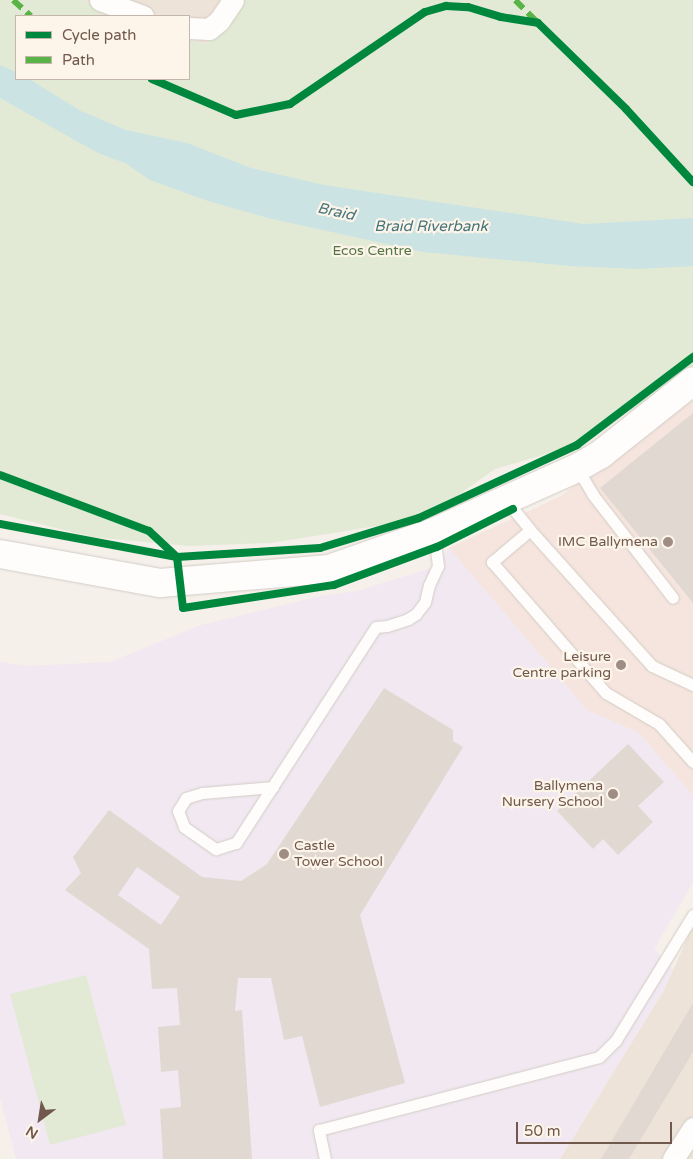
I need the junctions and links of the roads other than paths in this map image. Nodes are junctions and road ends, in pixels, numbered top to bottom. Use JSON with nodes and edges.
{"nodes":[{"id":1,"x":100,"y":0,"type":"edge"},
{"id":2,"x":233,"y":0,"type":"edge"},
{"id":3,"x":140,"y":15,"type":"edge"},
{"id":4,"x":190,"y":28,"type":"edge"},
{"id":5,"x":693,"y":381,"type":"edge"},
{"id":6,"x":577,"y":468,"type":"junction"},
{"id":7,"x":505,"y":499,"type":"junction"},
{"id":8,"x":530,"y":530,"type":"junction"},
{"id":9,"x":434,"y":532,"type":"junction"},
{"id":10,"x":0,"y":554,"type":"edge"},
{"id":11,"x":673,"y":598,"type":"dead end"},
{"id":12,"x":693,"y":685,"type":"edge"},
{"id":13,"x":693,"y":762,"type":"edge"},
{"id":14,"x":273,"y":786,"type":"junction"},
{"id":15,"x":693,"y":915,"type":"edge"},
{"id":16,"x":693,"y":1128,"type":"edge"},
{"id":17,"x":675,"y":1158,"type":"edge"},
{"id":18,"x":325,"y":1159,"type":"edge"}],
"edges":[{"from":1,"to":3,"type":"street"},
{"from":2,"to":4,"type":"street"},
{"from":5,"to":6,"type":"street"},
{"from":6,"to":7,"type":"street"},
{"from":6,"to":11,"type":"lane"},
{"from":7,"to":8,"type":"lane"},
{"from":7,"to":9,"type":"street"},
{"from":8,"to":12,"type":"lane"},
{"from":8,"to":13,"type":"lane"},
{"from":9,"to":10,"type":"street"},
{"from":9,"to":14,"type":"lane"},
{"from":14,"to":14,"type":"lane"},
{"from":15,"to":18,"type":"lane"},
{"from":16,"to":17,"type":"street"}]}
